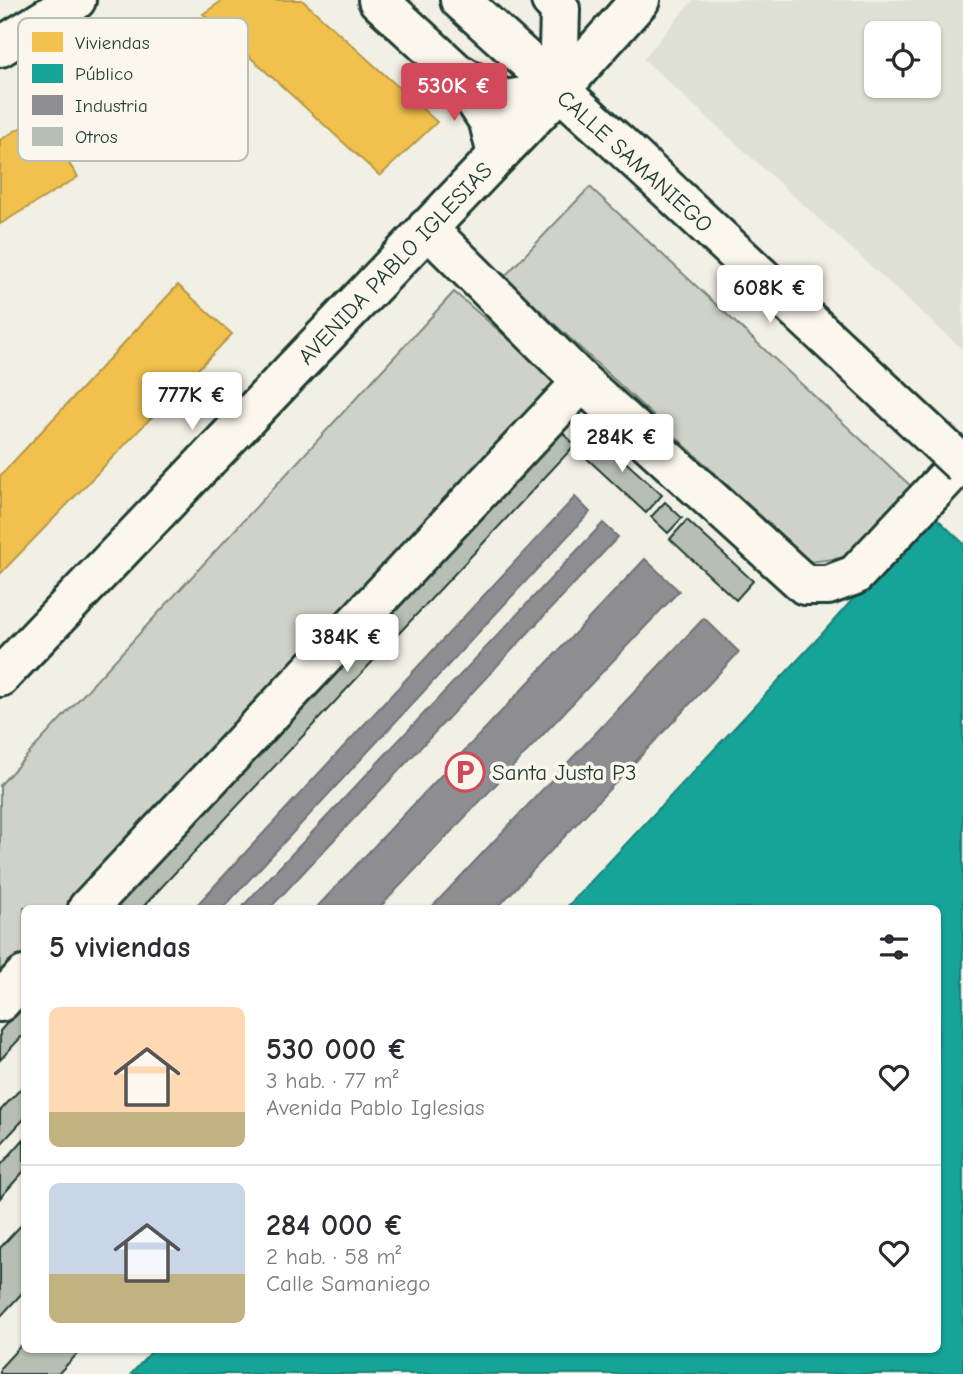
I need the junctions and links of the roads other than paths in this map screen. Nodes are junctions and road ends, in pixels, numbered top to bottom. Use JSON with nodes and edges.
{"nodes":[{"id":1,"x":76,"y":0,"type":"edge"},
{"id":2,"x":378,"y":0,"type":"edge"},
{"id":3,"x":460,"y":0,"type":"edge"},
{"id":4,"x":551,"y":0,"type":"edge"},
{"id":5,"x":640,"y":0,"type":"edge"},
{"id":6,"x":47,"y":18,"type":"edge"},
{"id":7,"x":18,"y":36,"type":"edge"},
{"id":8,"x":0,"y":47,"type":"edge"},
{"id":9,"x":456,"y":72,"type":"junction"},
{"id":10,"x":558,"y":92,"type":"junction"},
{"id":11,"x":497,"y":155,"type":"junction"},
{"id":12,"x":427,"y":228,"type":"junction"},
{"id":13,"x":582,"y":382,"type":"junction"},
{"id":14,"x":963,"y":462,"type":"edge"},
{"id":15,"x":0,"y":677,"type":"edge"},
{"id":16,"x":91,"y":905,"type":"edge"},
{"id":17,"x":21,"y":979,"type":"edge"},
{"id":18,"x":0,"y":1002,"type":"edge"}],
"edges":[{"from":1,"to":6,"type":"main road"},
{"from":2,"to":9,"type":"main road"},
{"from":3,"to":10,"type":"main road","name":"CALLE SAMANIEGO"},
{"from":4,"to":10,"type":"main road"},
{"from":5,"to":10,"type":"main road","name":"AVENIDA PABLO IGLESIAS"},
{"from":7,"to":8,"type":"main road"},
{"from":9,"to":10,"type":"main road"},
{"from":9,"to":11,"type":"main road"},
{"from":10,"to":11,"type":"main road","name":"AVENIDA PABLO IGLESIAS"},
{"from":10,"to":14,"type":"main road","name":"CALLE SAMANIEGO","bridge":true},
{"from":11,"to":12,"type":"main road","name":"AVENIDA PABLO IGLESIAS"},
{"from":12,"to":13,"type":"main road"},
{"from":12,"to":15,"type":"main road","name":"AVENIDA PABLO IGLESIAS"},
{"from":13,"to":14,"type":"main road"},
{"from":13,"to":16,"type":"main road"},
{"from":17,"to":18,"type":"main road"}]}
